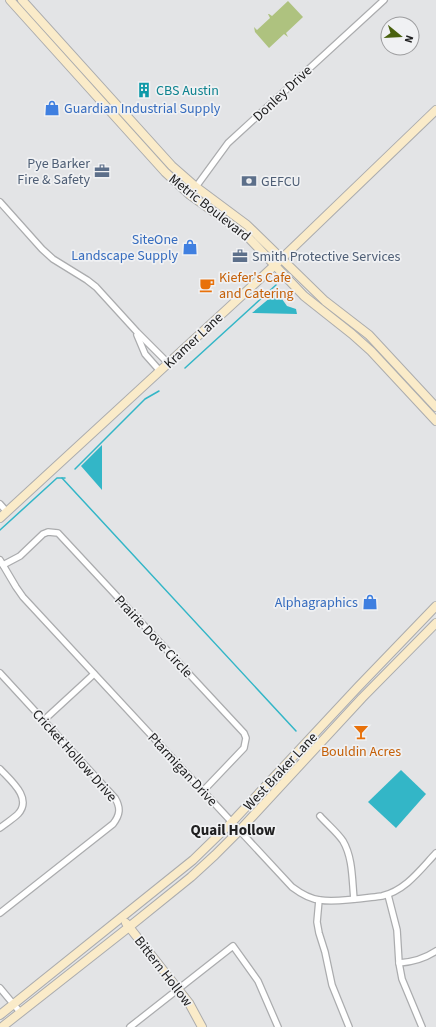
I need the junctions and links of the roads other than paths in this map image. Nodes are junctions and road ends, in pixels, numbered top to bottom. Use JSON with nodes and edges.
{"nodes":[{"id":1,"x":22,"y":0,"type":"edge"},
{"id":2,"x":384,"y":0,"type":"edge"},
{"id":3,"x":14,"y":1,"type":"edge"},
{"id":4,"x":436,"y":110,"type":"edge"},
{"id":5,"x":196,"y":188,"type":"junction"},
{"id":6,"x":190,"y":195,"type":"junction"},
{"id":7,"x":0,"y":202,"type":"edge"},
{"id":8,"x":282,"y":258,"type":"junction"},
{"id":9,"x":275,"y":265,"type":"junction"},
{"id":10,"x":136,"y":332,"type":"junction"},
{"id":11,"x":168,"y":364,"type":"junction"},
{"id":12,"x":160,"y":371,"type":"junction"},
{"id":13,"x":414,"y":383,"type":"junction"},
{"id":14,"x":406,"y":389,"type":"junction"},
{"id":15,"x":436,"y":407,"type":"edge"},
{"id":16,"x":436,"y":421,"type":"edge"},
{"id":17,"x":0,"y":504,"type":"edge"},
{"id":18,"x":7,"y":512,"type":"junction"},
{"id":19,"x":0,"y":518,"type":"edge"},
{"id":20,"x":2,"y":563,"type":"edge"},
{"id":21,"x":436,"y":606,"type":"edge"},
{"id":22,"x":436,"y":623,"type":"edge"},
{"id":23,"x":0,"y":673,"type":"edge"},
{"id":24,"x":94,"y":674,"type":"junction"},
{"id":25,"x":358,"y":686,"type":"junction"},
{"id":26,"x":365,"y":695,"type":"junction"},
{"id":27,"x":44,"y":720,"type":"junction"},
{"id":28,"x":0,"y":769,"type":"edge"},
{"id":29,"x":203,"y":791,"type":"junction"},
{"id":30,"x":320,"y":816,"type":"dead end"},
{"id":31,"x":232,"y":822,"type":"junction"},
{"id":32,"x":0,"y":828,"type":"edge"},
{"id":33,"x":239,"y":831,"type":"junction"},
{"id":34,"x":436,"y":853,"type":"edge"},
{"id":35,"x":388,"y":895,"type":"junction"},
{"id":36,"x":354,"y":899,"type":"junction"},
{"id":37,"x":319,"y":900,"type":"junction"},
{"id":38,"x":0,"y":913,"type":"edge"},
{"id":39,"x":122,"y":918,"type":"junction"},
{"id":40,"x":129,"y":926,"type":"junction"},
{"id":41,"x":436,"y":952,"type":"edge"},
{"id":42,"x":399,"y":963,"type":"junction"},
{"id":43,"x":0,"y":988,"type":"edge"},
{"id":44,"x":178,"y":989,"type":"junction"},
{"id":45,"x":14,"y":1004,"type":"junction"},
{"id":46,"x":20,"y":1012,"type":"junction"},
{"id":47,"x":0,"y":1015,"type":"edge"},
{"id":48,"x":2,"y":1027,"type":"edge"},
{"id":49,"x":130,"y":1027,"type":"edge"},
{"id":50,"x":202,"y":1027,"type":"edge"},
{"id":51,"x":278,"y":1027,"type":"edge"},
{"id":52,"x":349,"y":1027,"type":"edge"},
{"id":53,"x":422,"y":1027,"type":"edge"}],
"edges":[{"from":1,"to":5,"type":"main road","name":"Metric Boulevard"},
{"from":2,"to":5,"type":"street","name":"Donley Drive"},
{"from":3,"to":6,"type":"main road","name":"Metric Boulevard"},
{"from":4,"to":8,"type":"main road","name":"Kramer Lane"},
{"from":5,"to":6,"type":"street","name":"Donley Drive"},
{"from":5,"to":8,"type":"main road","name":"Metric Boulevard"},
{"from":6,"to":9,"type":"main road","name":"Metric Boulevard"},
{"from":7,"to":10,"type":"street"},
{"from":8,"to":9,"type":"main road","name":"Kramer Lane"},
{"from":8,"to":13,"type":"main road","name":"Metric Boulevard"},
{"from":9,"to":11,"type":"main road","name":"Kramer Lane"},
{"from":9,"to":14,"type":"main road","name":"Metric Boulevard"},
{"from":10,"to":11,"type":"street"},
{"from":10,"to":12,"type":"street"},
{"from":11,"to":12,"type":"main road","name":"Kramer Lane"},
{"from":12,"to":18,"type":"main road","name":"Kramer Lane"},
{"from":13,"to":14,"type":"main road"},
{"from":13,"to":15,"type":"main road","name":"Metric Boulevard"},
{"from":14,"to":16,"type":"main road","name":"Metric Boulevard"},
{"from":17,"to":18,"type":"street"},
{"from":18,"to":19,"type":"main road","name":"Kramer Lane"},
{"from":20,"to":24,"type":"street","name":"Ptarmigan Drive"},
{"from":20,"to":29,"type":"street","name":"Prairie Dove Circle"},
{"from":21,"to":25,"type":"main road","name":"West Braker Lane"},
{"from":22,"to":26,"type":"main road","name":"West Braker Lane"},
{"from":23,"to":27,"type":"street","name":"Cricket Hollow Drive"},
{"from":24,"to":27,"type":"street"},
{"from":24,"to":29,"type":"street","name":"Ptarmigan Drive"},
{"from":25,"to":26,"type":"main road"},
{"from":25,"to":31,"type":"main road","name":"West Braker Lane"},
{"from":26,"to":33,"type":"main road","name":"West Braker Lane"},
{"from":27,"to":38,"type":"street","name":"Cricket Hollow Drive"},
{"from":28,"to":32,"type":"street"},
{"from":29,"to":31,"type":"street","name":"Ptarmigan Drive"},
{"from":30,"to":36,"type":"street"},
{"from":31,"to":33,"type":"street","name":"Ptarmigan Drive"},
{"from":31,"to":39,"type":"main road","name":"West Braker Lane"},
{"from":33,"to":37,"type":"street","name":"Ptarmigan Drive"},
{"from":33,"to":40,"type":"main road","name":"West Braker Lane"},
{"from":34,"to":35,"type":"street","name":"Ptarmigan Drive"},
{"from":35,"to":36,"type":"street","name":"Ptarmigan Drive"},
{"from":35,"to":42,"type":"street"},
{"from":36,"to":37,"type":"street","name":"Ptarmigan Drive"},
{"from":37,"to":52,"type":"street"},
{"from":39,"to":40,"type":"main road","name":"Bittern Hollow"},
{"from":39,"to":45,"type":"main road","name":"West Braker Lane"},
{"from":40,"to":44,"type":"main road","name":"Bittern Hollow"},
{"from":40,"to":46,"type":"main road","name":"West Braker Lane"},
{"from":41,"to":42,"type":"street"},
{"from":42,"to":53,"type":"street"},
{"from":43,"to":45,"type":"street"},
{"from":44,"to":49,"type":"street"},
{"from":44,"to":50,"type":"main road","name":"Bittern Hollow"},
{"from":44,"to":51,"type":"street"},
{"from":45,"to":46,"type":"street"},
{"from":45,"to":47,"type":"main road","name":"West Braker Lane"},
{"from":46,"to":48,"type":"main road","name":"West Braker Lane"}]}
